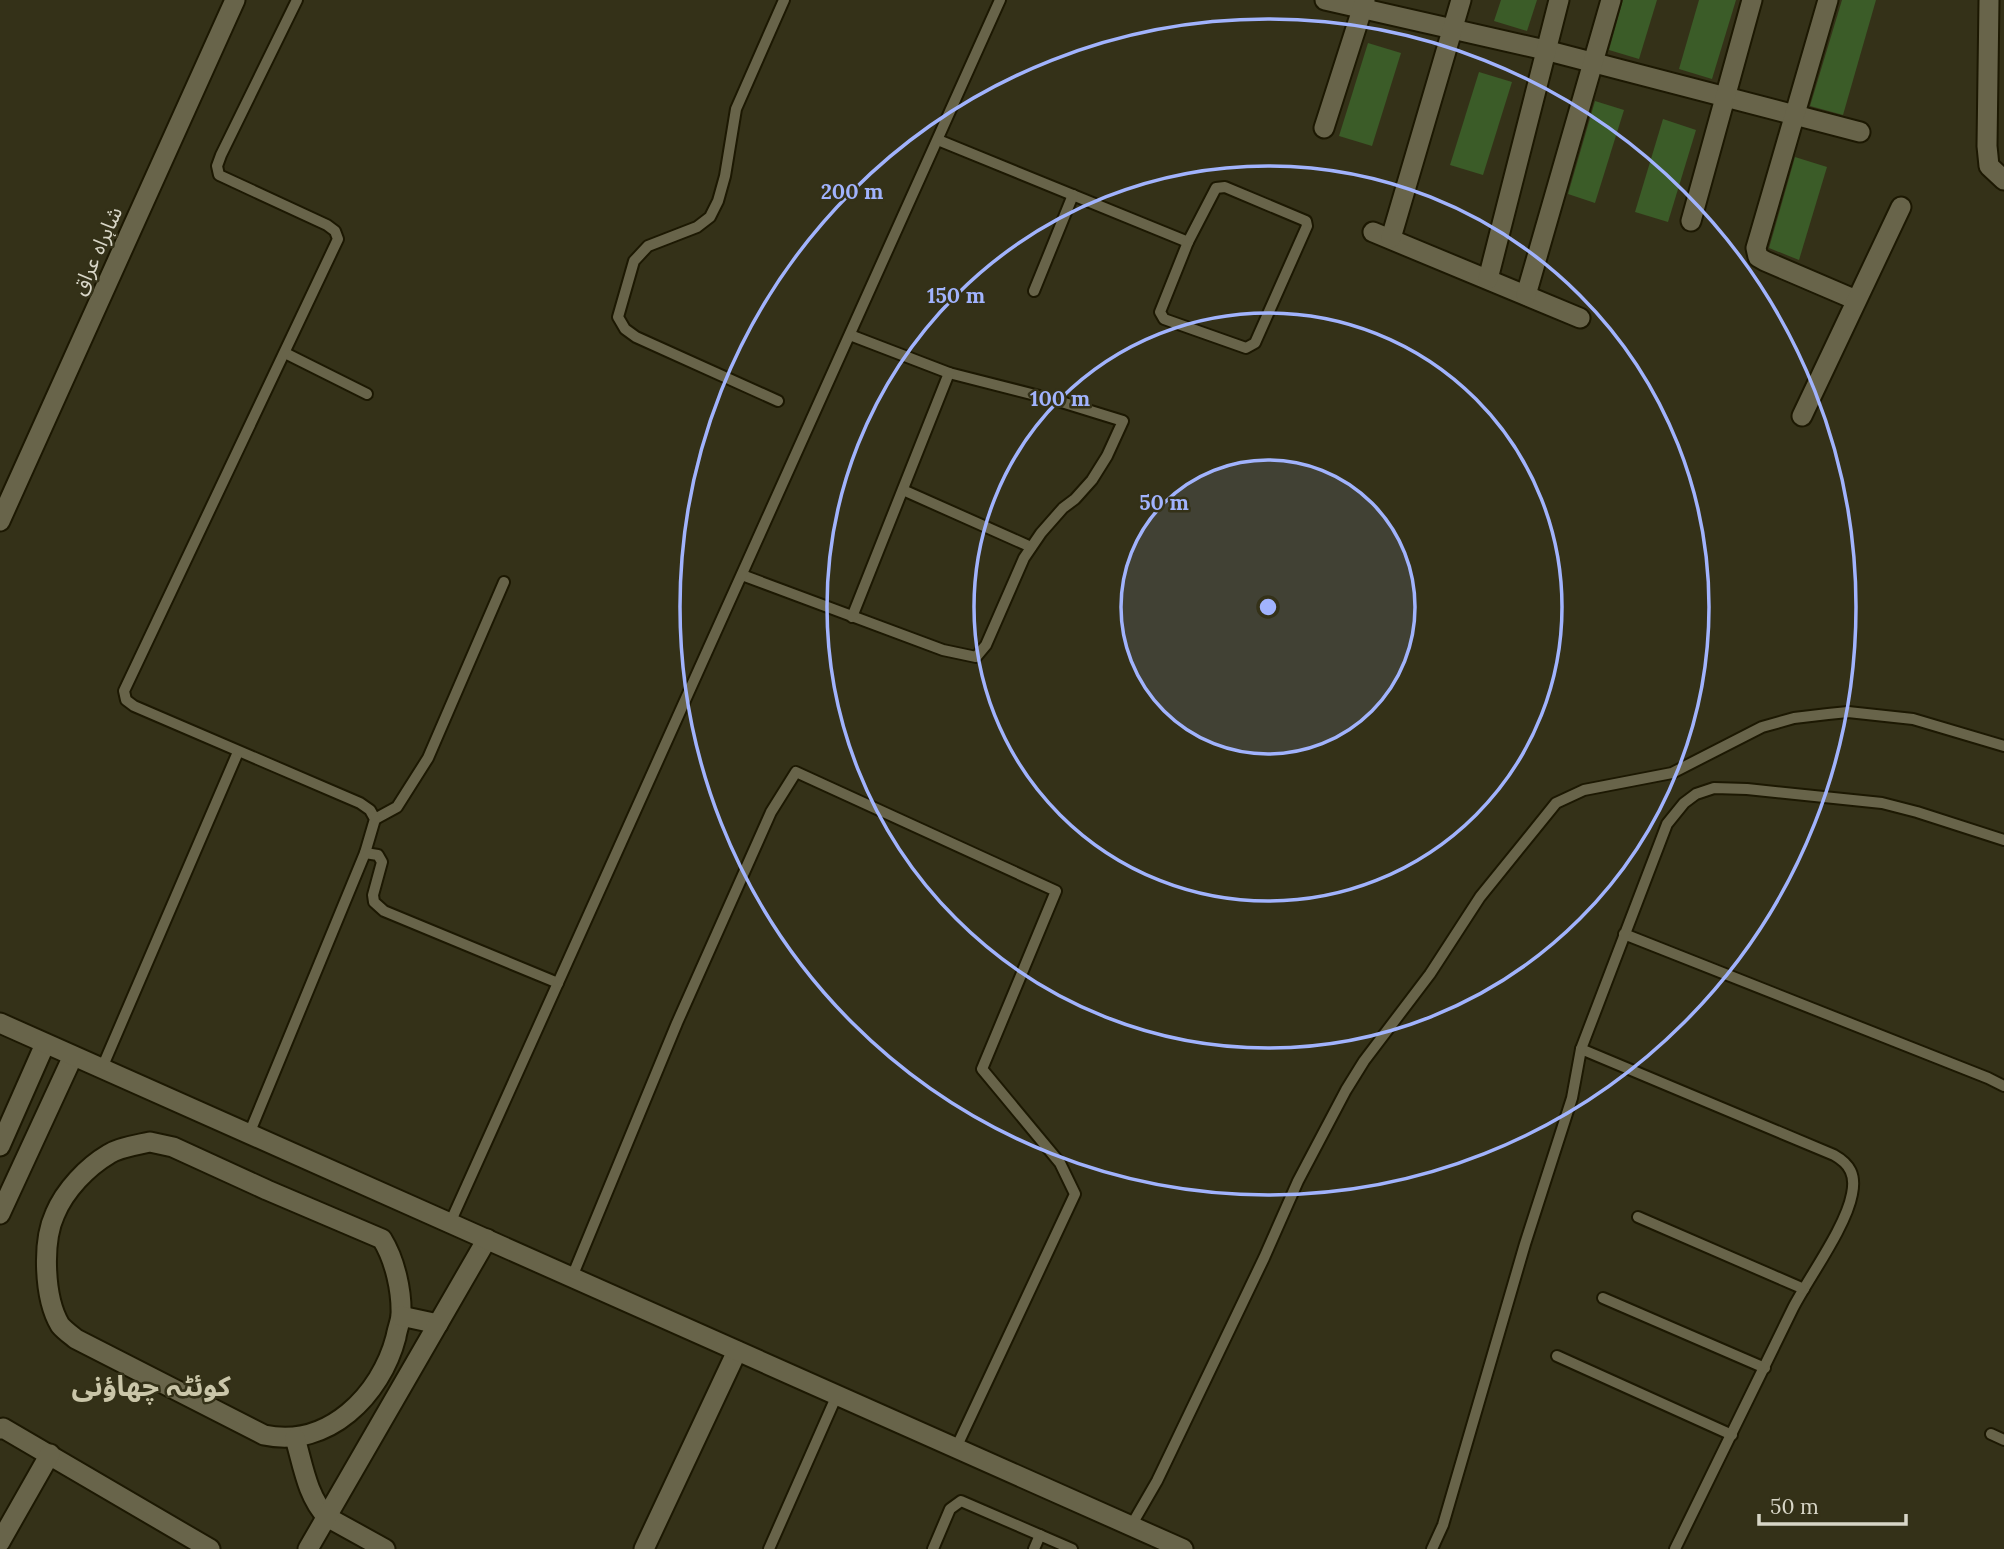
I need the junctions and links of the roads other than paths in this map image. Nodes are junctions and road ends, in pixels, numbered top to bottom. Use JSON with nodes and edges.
{"nodes":[{"id":1,"x":235,"y":0,"type":"edge"},
{"id":2,"x":297,"y":0,"type":"edge"},
{"id":3,"x":784,"y":0,"type":"edge"},
{"id":4,"x":1000,"y":0,"type":"edge"},
{"id":5,"x":1325,"y":0,"type":"edge"},
{"id":6,"x":1461,"y":0,"type":"edge"},
{"id":7,"x":1559,"y":0,"type":"edge"},
{"id":8,"x":1611,"y":0,"type":"edge"},
{"id":9,"x":1752,"y":0,"type":"edge"},
{"id":10,"x":1828,"y":0,"type":"edge"},
{"id":11,"x":1989,"y":0,"type":"edge"},
{"id":12,"x":1364,"y":4,"type":"edge"},
{"id":13,"x":1452,"y":29,"type":"junction"},
{"id":14,"x":1545,"y":50,"type":"junction"},
{"id":15,"x":1592,"y":64,"type":"junction"},
{"id":16,"x":1724,"y":98,"type":"junction"},
{"id":17,"x":1793,"y":116,"type":"junction"},
{"id":18,"x":1324,"y":128,"type":"dead end"},
{"id":19,"x":1860,"y":132,"type":"dead end"},
{"id":20,"x":937,"y":140,"type":"junction"},
{"id":21,"x":2004,"y":180,"type":"edge"},
{"id":22,"x":1073,"y":195,"type":"junction"},
{"id":23,"x":1901,"y":208,"type":"dead end"},
{"id":24,"x":1691,"y":220,"type":"dead end"},
{"id":25,"x":1188,"y":242,"type":"junction"},
{"id":26,"x":1488,"y":279,"type":"junction"},
{"id":27,"x":1034,"y":291,"type":"dead end"},
{"id":28,"x":1526,"y":295,"type":"junction"},
{"id":29,"x":1856,"y":300,"type":"junction"},
{"id":30,"x":1580,"y":318,"type":"dead end"},
{"id":31,"x":850,"y":335,"type":"junction"},
{"id":32,"x":285,"y":353,"type":"junction"},
{"id":33,"x":949,"y":373,"type":"junction"},
{"id":34,"x":367,"y":394,"type":"dead end"},
{"id":35,"x":778,"y":401,"type":"dead end"},
{"id":36,"x":1802,"y":416,"type":"dead end"},
{"id":37,"x":902,"y":490,"type":"junction"},
{"id":38,"x":0,"y":521,"type":"edge"},
{"id":39,"x":1031,"y":547,"type":"junction"},
{"id":40,"x":742,"y":575,"type":"junction"},
{"id":41,"x":504,"y":582,"type":"dead end"},
{"id":42,"x":852,"y":617,"type":"junction"},
{"id":43,"x":2004,"y":746,"type":"edge"},
{"id":44,"x":238,"y":752,"type":"junction"},
{"id":45,"x":375,"y":819,"type":"junction"},
{"id":46,"x":2004,"y":840,"type":"edge"},
{"id":47,"x":365,"y":853,"type":"junction"},
{"id":48,"x":1624,"y":934,"type":"junction"},
{"id":49,"x":558,"y":983,"type":"junction"},
{"id":50,"x":0,"y":1023,"type":"edge"},
{"id":51,"x":46,"y":1044,"type":"junction"},
{"id":52,"x":1581,"y":1049,"type":"junction"},
{"id":53,"x":74,"y":1056,"type":"junction"},
{"id":54,"x":102,"y":1068,"type":"junction"},
{"id":55,"x":2004,"y":1086,"type":"edge"},
{"id":56,"x":249,"y":1134,"type":"junction"},
{"id":57,"x":0,"y":1146,"type":"edge"},
{"id":58,"x":0,"y":1214,"type":"edge"},
{"id":59,"x":1638,"y":1217,"type":"dead end"},
{"id":60,"x":450,"y":1223,"type":"junction"},
{"id":61,"x":487,"y":1239,"type":"junction"},
{"id":62,"x":572,"y":1277,"type":"junction"},
{"id":63,"x":1804,"y":1289,"type":"junction"},
{"id":64,"x":1603,"y":1298,"type":"dead end"},
{"id":65,"x":401,"y":1317,"type":"junction"},
{"id":66,"x":438,"y":1324,"type":"junction"},
{"id":67,"x":737,"y":1350,"type":"junction"},
{"id":68,"x":1557,"y":1356,"type":"dead end"},
{"id":69,"x":1765,"y":1368,"type":"junction"},
{"id":70,"x":837,"y":1395,"type":"junction"},
{"id":71,"x":0,"y":1429,"type":"edge"},
{"id":72,"x":1991,"y":1434,"type":"dead end"},
{"id":73,"x":1732,"y":1435,"type":"junction"},
{"id":74,"x":295,"y":1438,"type":"junction"},
{"id":75,"x":2004,"y":1440,"type":"edge"},
{"id":76,"x":956,"y":1448,"type":"junction"},
{"id":77,"x":50,"y":1454,"type":"junction"},
{"id":78,"x":327,"y":1517,"type":"junction"},
{"id":79,"x":1131,"y":1526,"type":"junction"},
{"id":80,"x":1040,"y":1535,"type":"junction"},
{"id":81,"x":0,"y":1542,"type":"edge"},
{"id":82,"x":210,"y":1549,"type":"edge"},
{"id":83,"x":308,"y":1549,"type":"edge"},
{"id":84,"x":385,"y":1549,"type":"edge"},
{"id":85,"x":644,"y":1549,"type":"edge"},
{"id":86,"x":769,"y":1549,"type":"edge"},
{"id":87,"x":933,"y":1549,"type":"edge"},
{"id":88,"x":1034,"y":1549,"type":"edge"},
{"id":89,"x":1072,"y":1549,"type":"edge"},
{"id":90,"x":1183,"y":1549,"type":"edge"},
{"id":91,"x":1432,"y":1549,"type":"edge"},
{"id":92,"x":1675,"y":1549,"type":"edge"}],
"edges":[{"from":1,"to":38,"type":"street","name":"شاہراہ عراق"},
{"from":2,"to":32,"type":"lane"},
{"from":3,"to":35,"type":"lane"},
{"from":4,"to":20,"type":"lane"},
{"from":5,"to":12,"type":"street"},
{"from":6,"to":13,"type":"street"},
{"from":7,"to":14,"type":"street"},
{"from":8,"to":15,"type":"street"},
{"from":9,"to":16,"type":"street"},
{"from":10,"to":17,"type":"street"},
{"from":11,"to":21,"type":"street"},
{"from":12,"to":13,"type":"street"},
{"from":12,"to":18,"type":"street"},
{"from":13,"to":14,"type":"street"},
{"from":13,"to":26,"type":"street"},
{"from":14,"to":15,"type":"street"},
{"from":14,"to":26,"type":"street"},
{"from":15,"to":16,"type":"street"},
{"from":15,"to":28,"type":"street"},
{"from":16,"to":17,"type":"street"},
{"from":16,"to":24,"type":"street"},
{"from":17,"to":19,"type":"street"},
{"from":17,"to":29,"type":"street"},
{"from":20,"to":22,"type":"lane"},
{"from":20,"to":31,"type":"lane"},
{"from":22,"to":25,"type":"lane"},
{"from":22,"to":27,"type":"lane"},
{"from":23,"to":29,"type":"street"},
{"from":25,"to":25,"type":"lane"},
{"from":26,"to":28,"type":"street"},
{"from":28,"to":30,"type":"street"},
{"from":29,"to":36,"type":"street"},
{"from":31,"to":33,"type":"lane"},
{"from":31,"to":40,"type":"lane"},
{"from":32,"to":34,"type":"lane"},
{"from":32,"to":44,"type":"lane"},
{"from":33,"to":37,"type":"lane"},
{"from":33,"to":39,"type":"lane"},
{"from":37,"to":39,"type":"lane"},
{"from":37,"to":42,"type":"lane"},
{"from":39,"to":42,"type":"lane"},
{"from":40,"to":42,"type":"lane"},
{"from":40,"to":49,"type":"lane"},
{"from":41,"to":45,"type":"lane"},
{"from":43,"to":79,"type":"lane"},
{"from":44,"to":45,"type":"lane"},
{"from":44,"to":54,"type":"lane"},
{"from":45,"to":47,"type":"lane"},
{"from":46,"to":48,"type":"lane"},
{"from":47,"to":49,"type":"lane"},
{"from":47,"to":56,"type":"lane"},
{"from":48,"to":52,"type":"lane"},
{"from":48,"to":55,"type":"lane"},
{"from":49,"to":60,"type":"lane"},
{"from":50,"to":51,"type":"street"},
{"from":51,"to":53,"type":"street"},
{"from":51,"to":57,"type":"street"},
{"from":52,"to":63,"type":"lane"},
{"from":52,"to":91,"type":"lane"},
{"from":53,"to":54,"type":"street"},
{"from":53,"to":58,"type":"street"},
{"from":54,"to":56,"type":"street"},
{"from":56,"to":60,"type":"street"},
{"from":59,"to":63,"type":"lane"},
{"from":60,"to":61,"type":"street"},
{"from":61,"to":62,"type":"street"},
{"from":61,"to":66,"type":"street"},
{"from":62,"to":67,"type":"street"},
{"from":62,"to":76,"type":"lane"},
{"from":63,"to":69,"type":"lane"},
{"from":64,"to":69,"type":"lane"},
{"from":65,"to":66,"type":"street"},
{"from":65,"to":74,"type":"street"},
{"from":65,"to":74,"type":"street"},
{"from":66,"to":78,"type":"street"},
{"from":67,"to":70,"type":"street"},
{"from":67,"to":85,"type":"street"},
{"from":68,"to":73,"type":"lane"},
{"from":69,"to":73,"type":"lane"},
{"from":70,"to":76,"type":"street"},
{"from":70,"to":86,"type":"lane"},
{"from":71,"to":77,"type":"street"},
{"from":72,"to":75,"type":"lane"},
{"from":73,"to":92,"type":"lane"},
{"from":74,"to":78,"type":"street"},
{"from":76,"to":79,"type":"street"},
{"from":77,"to":81,"type":"street"},
{"from":77,"to":82,"type":"street"},
{"from":78,"to":83,"type":"street"},
{"from":78,"to":84,"type":"street"},
{"from":79,"to":90,"type":"street"},
{"from":80,"to":87,"type":"lane"},
{"from":80,"to":88,"type":"lane"},
{"from":80,"to":89,"type":"lane"}]}
